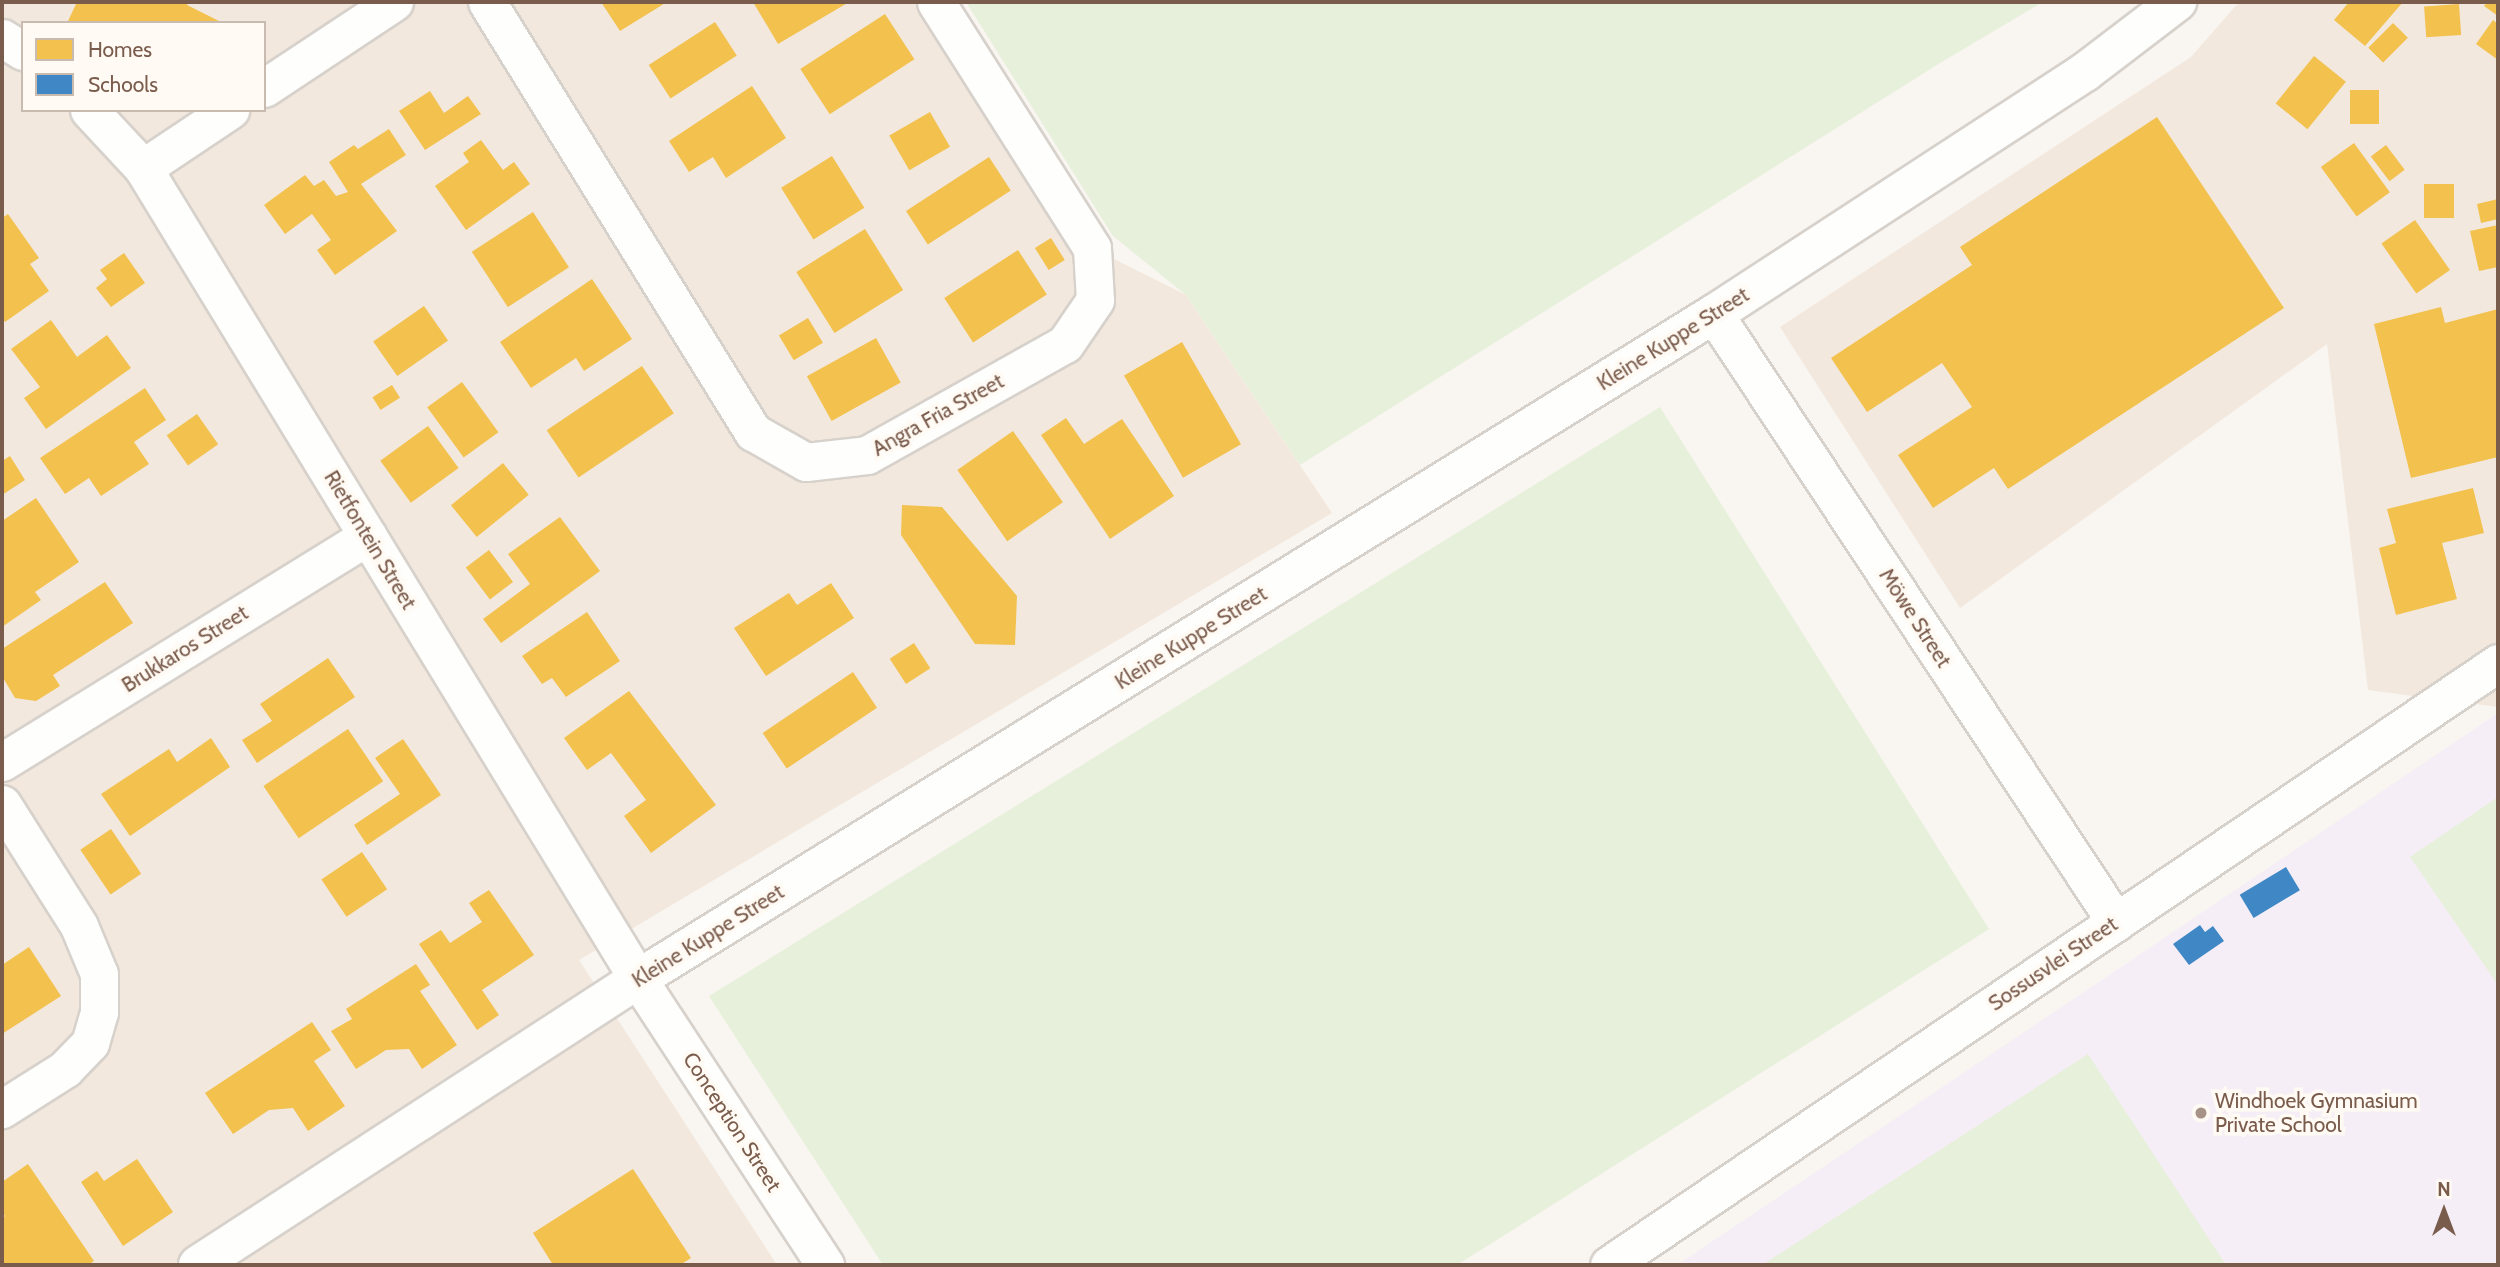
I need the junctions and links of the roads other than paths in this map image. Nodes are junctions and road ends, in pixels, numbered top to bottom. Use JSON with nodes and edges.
{"nodes":[{"id":1,"x":394,"y":2,"type":"edge"},
{"id":2,"x":487,"y":2,"type":"edge"},
{"id":3,"x":936,"y":2,"type":"edge"},
{"id":4,"x":2177,"y":2,"type":"edge"},
{"id":5,"x":2,"y":38,"type":"edge"},
{"id":6,"x":21,"y":50,"type":"edge"},
{"id":7,"x":266,"y":87,"type":"edge"},
{"id":8,"x":91,"y":112,"type":"edge"},
{"id":9,"x":227,"y":112,"type":"edge"},
{"id":10,"x":143,"y":168,"type":"junction"},
{"id":11,"x":1714,"y":314,"type":"junction"},
{"id":12,"x":368,"y":536,"type":"junction"},
{"id":13,"x":2498,"y":663,"type":"edge"},
{"id":14,"x":2,"y":762,"type":"edge"},
{"id":15,"x":2,"y":804,"type":"edge"},
{"id":16,"x":2116,"y":922,"type":"junction"},
{"id":17,"x":638,"y":979,"type":"junction"},
{"id":18,"x":2,"y":1109,"type":"edge"},
{"id":19,"x":198,"y":1265,"type":"edge"},
{"id":20,"x":825,"y":1265,"type":"edge"},
{"id":21,"x":1609,"y":1265,"type":"edge"}],
"edges":[{"from":1,"to":7,"type":"street"},
{"from":2,"to":3,"type":"street","name":"Angra Fria Street"},
{"from":4,"to":11,"type":"street","name":"Kleine Kuppe Street"},
{"from":5,"to":6,"type":"street"},
{"from":8,"to":10,"type":"street","name":"Rietfontein Street"},
{"from":9,"to":10,"type":"street"},
{"from":10,"to":12,"type":"street","name":"Rietfontein Street"},
{"from":11,"to":16,"type":"street","name":"Möwe Street"},
{"from":11,"to":17,"type":"street","name":"Kleine Kuppe Street"},
{"from":12,"to":14,"type":"street","name":"Brukkaros Street"},
{"from":12,"to":17,"type":"street","name":"Rietfontein Street"},
{"from":13,"to":16,"type":"street","name":"Sossusvlei Street"},
{"from":15,"to":18,"type":"street"},
{"from":16,"to":21,"type":"street","name":"Sossusvlei Street"},
{"from":17,"to":19,"type":"street","name":"Kleine Kuppe Street"},
{"from":17,"to":20,"type":"street","name":"Conception Street"}]}
